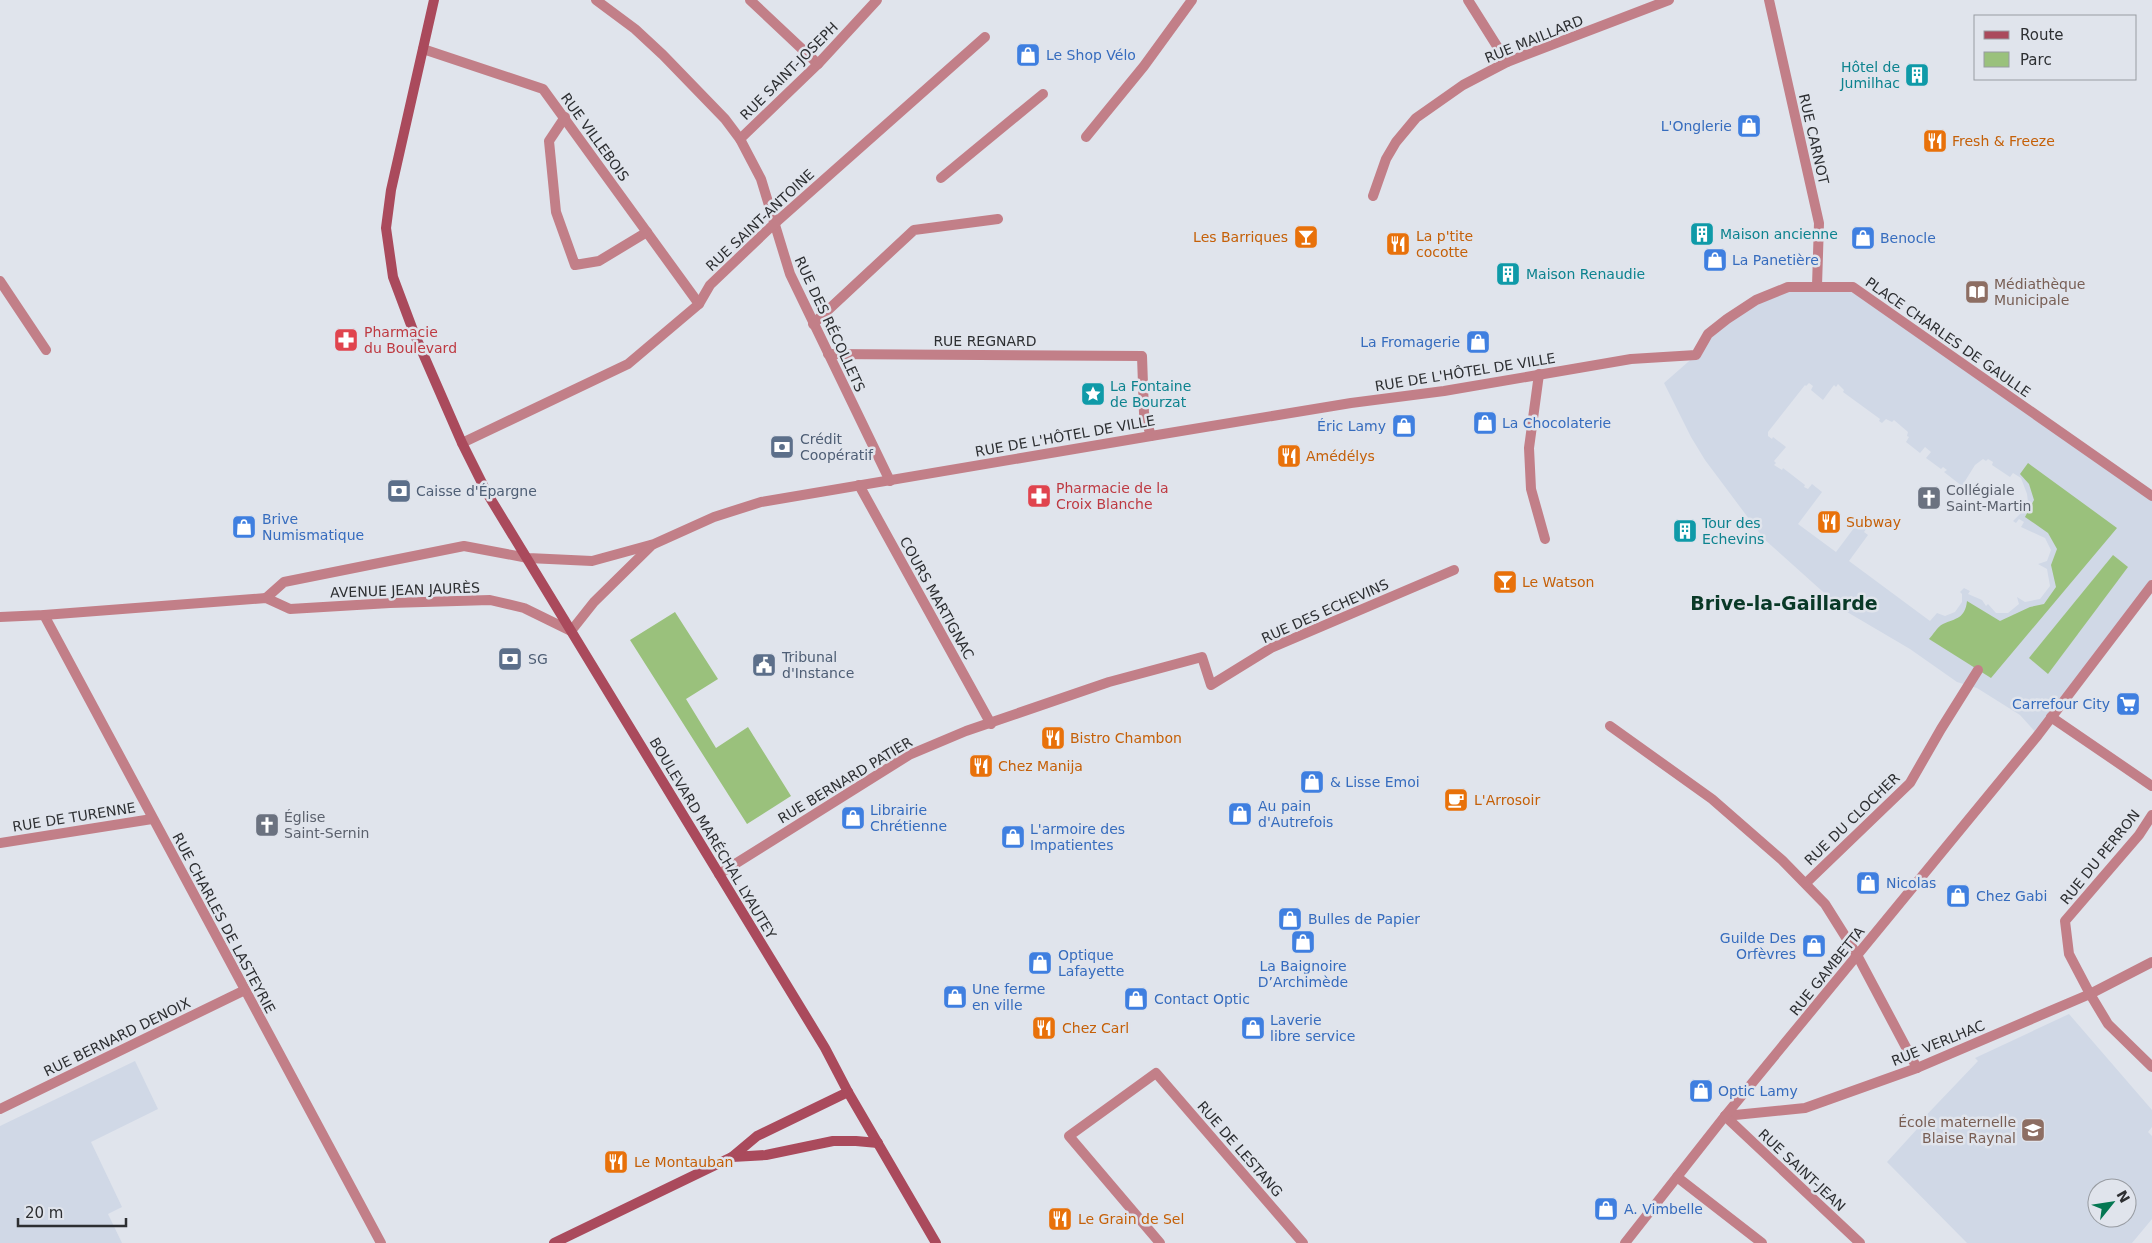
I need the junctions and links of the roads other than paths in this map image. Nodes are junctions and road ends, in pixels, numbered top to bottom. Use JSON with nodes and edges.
{"nodes":[{"id":1,"x":434,"y":0,"type":"edge"},
{"id":2,"x":596,"y":0,"type":"edge"},
{"id":3,"x":750,"y":0,"type":"edge"},
{"id":4,"x":877,"y":0,"type":"edge"},
{"id":5,"x":1192,"y":0,"type":"edge"},
{"id":6,"x":1468,"y":0,"type":"edge"},
{"id":7,"x":1670,"y":0,"type":"edge"},
{"id":8,"x":1769,"y":0,"type":"edge"},
{"id":9,"x":985,"y":36,"type":"dead end"},
{"id":10,"x":423,"y":49,"type":"junction"},
{"id":11,"x":1506,"y":62,"type":"junction"},
{"id":12,"x":818,"y":64,"type":"junction"},
{"id":13,"x":1043,"y":94,"type":"dead end"},
{"id":14,"x":565,"y":117,"type":"junction"},
{"id":15,"x":1086,"y":137,"type":"dead end"},
{"id":16,"x":740,"y":139,"type":"junction"},
{"id":17,"x":941,"y":178,"type":"dead end"},
{"id":18,"x":1373,"y":196,"type":"dead end"},
{"id":19,"x":998,"y":219,"type":"dead end"},
{"id":20,"x":774,"y":224,"type":"junction"},
{"id":21,"x":647,"y":232,"type":"junction"},
{"id":22,"x":0,"y":281,"type":"edge"},
{"id":23,"x":1817,"y":286,"type":"junction"},
{"id":24,"x":699,"y":304,"type":"junction"},
{"id":25,"x":813,"y":324,"type":"junction"},
{"id":26,"x":46,"y":350,"type":"dead end"},
{"id":27,"x":828,"y":354,"type":"junction"},
{"id":28,"x":1696,"y":355,"type":"joint"},
{"id":29,"x":1539,"y":374,"type":"junction"},
{"id":30,"x":1151,"y":436,"type":"junction"},
{"id":31,"x":462,"y":443,"type":"junction"},
{"id":32,"x":890,"y":481,"type":"junction"},
{"id":33,"x":859,"y":486,"type":"junction"},
{"id":34,"x":2152,"y":496,"type":"edge"},
{"id":35,"x":1545,"y":539,"type":"dead end"},
{"id":36,"x":654,"y":544,"type":"junction"},
{"id":37,"x":528,"y":558,"type":"junction"},
{"id":38,"x":1454,"y":570,"type":"dead end"},
{"id":39,"x":2152,"y":585,"type":"edge"},
{"id":40,"x":266,"y":598,"type":"junction"},
{"id":41,"x":44,"y":615,"type":"junction"},
{"id":42,"x":0,"y":617,"type":"edge"},
{"id":43,"x":571,"y":631,"type":"junction"},
{"id":44,"x":1978,"y":670,"type":"dead end"},
{"id":45,"x":2051,"y":717,"type":"junction"},
{"id":46,"x":991,"y":724,"type":"junction"},
{"id":47,"x":1610,"y":726,"type":"dead end"},
{"id":48,"x":2152,"y":786,"type":"edge"},
{"id":49,"x":2152,"y":815,"type":"edge"},
{"id":50,"x":152,"y":819,"type":"junction"},
{"id":51,"x":0,"y":843,"type":"edge"},
{"id":52,"x":719,"y":874,"type":"junction"},
{"id":53,"x":1806,"y":883,"type":"junction"},
{"id":54,"x":1857,"y":955,"type":"junction"},
{"id":55,"x":2152,"y":962,"type":"edge"},
{"id":56,"x":245,"y":990,"type":"junction"},
{"id":57,"x":2090,"y":994,"type":"junction"},
{"id":58,"x":2152,"y":1067,"type":"edge"},
{"id":59,"x":1918,"y":1068,"type":"junction"},
{"id":60,"x":848,"y":1092,"type":"junction"},
{"id":61,"x":0,"y":1108,"type":"edge"},
{"id":62,"x":1725,"y":1116,"type":"junction"},
{"id":63,"x":878,"y":1144,"type":"junction"},
{"id":64,"x":732,"y":1157,"type":"junction"},
{"id":65,"x":1677,"y":1177,"type":"junction"},
{"id":66,"x":381,"y":1243,"type":"edge"},
{"id":67,"x":554,"y":1243,"type":"edge"},
{"id":68,"x":936,"y":1243,"type":"edge"},
{"id":69,"x":1160,"y":1243,"type":"edge"},
{"id":70,"x":1304,"y":1243,"type":"edge"},
{"id":71,"x":1624,"y":1243,"type":"edge"},
{"id":72,"x":1762,"y":1243,"type":"edge"},
{"id":73,"x":1860,"y":1243,"type":"edge"}],
"edges":[{"from":1,"to":10,"type":"main road","name":"BOULEVARD MARÉCHAL LYAUTEY"},
{"from":2,"to":16,"type":"street","name":"RUE DES RÉCOLLETS"},
{"from":3,"to":12,"type":"street"},
{"from":4,"to":12,"type":"street","name":"RUE SAINT-JOSEPH"},
{"from":5,"to":15,"type":"street"},
{"from":6,"to":11,"type":"street"},
{"from":7,"to":11,"type":"street","name":"RUE MAILLARD"},
{"from":8,"to":23,"type":"street","name":"RUE CARNOT"},
{"from":9,"to":20,"type":"street","name":"RUE SAINT-ANTOINE"},
{"from":10,"to":14,"type":"street","name":"RUE VILLEBOIS"},
{"from":10,"to":31,"type":"main road","name":"BOULEVARD MARÉCHAL LYAUTEY"},
{"from":11,"to":18,"type":"street","name":"RUE MAILLARD"},
{"from":12,"to":16,"type":"street","name":"RUE SAINT-JOSEPH"},
{"from":13,"to":17,"type":"street"},
{"from":14,"to":21,"type":"street","name":"RUE VILLEBOIS"},
{"from":14,"to":21,"type":"street"},
{"from":16,"to":20,"type":"street","name":"RUE DES RÉCOLLETS"},
{"from":19,"to":25,"type":"street"},
{"from":20,"to":24,"type":"street","name":"RUE SAINT-ANTOINE"},
{"from":20,"to":25,"type":"street","name":"RUE DES RÉCOLLETS"},
{"from":21,"to":24,"type":"street","name":"RUE VILLEBOIS"},
{"from":22,"to":26,"type":"street"},
{"from":23,"to":28,"type":"street","name":"PLACE CHARLES DE GAULLE"},
{"from":23,"to":34,"type":"street","name":"PLACE CHARLES DE GAULLE"},
{"from":24,"to":31,"type":"street","name":"RUE SAINT-ANTOINE"},
{"from":25,"to":27,"type":"street","name":"RUE DES RÉCOLLETS"},
{"from":27,"to":30,"type":"street","name":"RUE REGNARD"},
{"from":27,"to":32,"type":"street","name":"RUE DES RÉCOLLETS"},
{"from":28,"to":29,"type":"street","name":"RUE DE L'HÔTEL DE VILLE"},
{"from":29,"to":30,"type":"street","name":"RUE DE L'HÔTEL DE VILLE"},
{"from":29,"to":35,"type":"street"},
{"from":30,"to":32,"type":"street","name":"RUE DE L'HÔTEL DE VILLE"},
{"from":31,"to":37,"type":"main road","name":"BOULEVARD MARÉCHAL LYAUTEY"},
{"from":32,"to":33,"type":"street","name":"RUE DE L'HÔTEL DE VILLE"},
{"from":33,"to":36,"type":"street","name":"RUE DE L'HÔTEL DE VILLE"},
{"from":33,"to":46,"type":"street","name":"COURS MARTIGNAC"},
{"from":36,"to":37,"type":"street","name":"RUE DE L'HÔTEL DE VILLE"},
{"from":36,"to":43,"type":"street","name":"RUE DE L'HÔTEL DE VILLE"},
{"from":37,"to":40,"type":"street","name":"AVENUE JEAN JAURÈS"},
{"from":37,"to":43,"type":"main road","name":"BOULEVARD MARÉCHAL LYAUTEY"},
{"from":38,"to":46,"type":"street","name":"RUE DES ECHEVINS"},
{"from":39,"to":45,"type":"street"},
{"from":40,"to":41,"type":"street","name":"AVENUE JEAN JAURÈS"},
{"from":40,"to":43,"type":"street","name":"AVENUE JEAN JAURÈS"},
{"from":41,"to":42,"type":"street","name":"AVENUE JEAN JAURÈS"},
{"from":41,"to":50,"type":"street","name":"RUE CHARLES DE LASTEYRIE"},
{"from":43,"to":52,"type":"main road","name":"BOULEVARD MARÉCHAL LYAUTEY"},
{"from":44,"to":53,"type":"street","name":"RUE DU CLOCHER"},
{"from":45,"to":48,"type":"street"},
{"from":45,"to":54,"type":"street","name":"RUE GAMBETTA"},
{"from":46,"to":52,"type":"street","name":"RUE BERNARD PATIER"},
{"from":47,"to":53,"type":"street"},
{"from":49,"to":57,"type":"street","name":"RUE DU PERRON"},
{"from":50,"to":51,"type":"street","name":"RUE DE TURENNE"},
{"from":50,"to":56,"type":"street","name":"RUE CHARLES DE LASTEYRIE"},
{"from":52,"to":60,"type":"main road","name":"BOULEVARD MARÉCHAL LYAUTEY"},
{"from":53,"to":54,"type":"street"},
{"from":54,"to":59,"type":"street"},
{"from":54,"to":62,"type":"street","name":"RUE GAMBETTA"},
{"from":55,"to":57,"type":"street","name":"RUE VERLHAC"},
{"from":56,"to":61,"type":"street","name":"RUE BERNARD DENOIX"},
{"from":56,"to":66,"type":"street","name":"RUE CHARLES DE LASTEYRIE"},
{"from":57,"to":58,"type":"street","name":"RUE DU PERRON"},
{"from":57,"to":59,"type":"street","name":"RUE VERLHAC"},
{"from":59,"to":62,"type":"street","name":"RUE VERLHAC"},
{"from":60,"to":63,"type":"main road","name":"BOULEVARD MARÉCHAL LYAUTEY"},
{"from":60,"to":64,"type":"main road"},
{"from":62,"to":65,"type":"street","name":"RUE GAMBETTA"},
{"from":62,"to":73,"type":"street","name":"RUE SAINT-JEAN"},
{"from":63,"to":64,"type":"main road"},
{"from":63,"to":68,"type":"main road","name":"BOULEVARD MARÉCHAL LYAUTEY"},
{"from":64,"to":67,"type":"main road"},
{"from":65,"to":71,"type":"street","name":"RUE GAMBETTA"},
{"from":65,"to":72,"type":"street"},
{"from":69,"to":70,"type":"street","name":"RUE DE LESTANG"}]}
